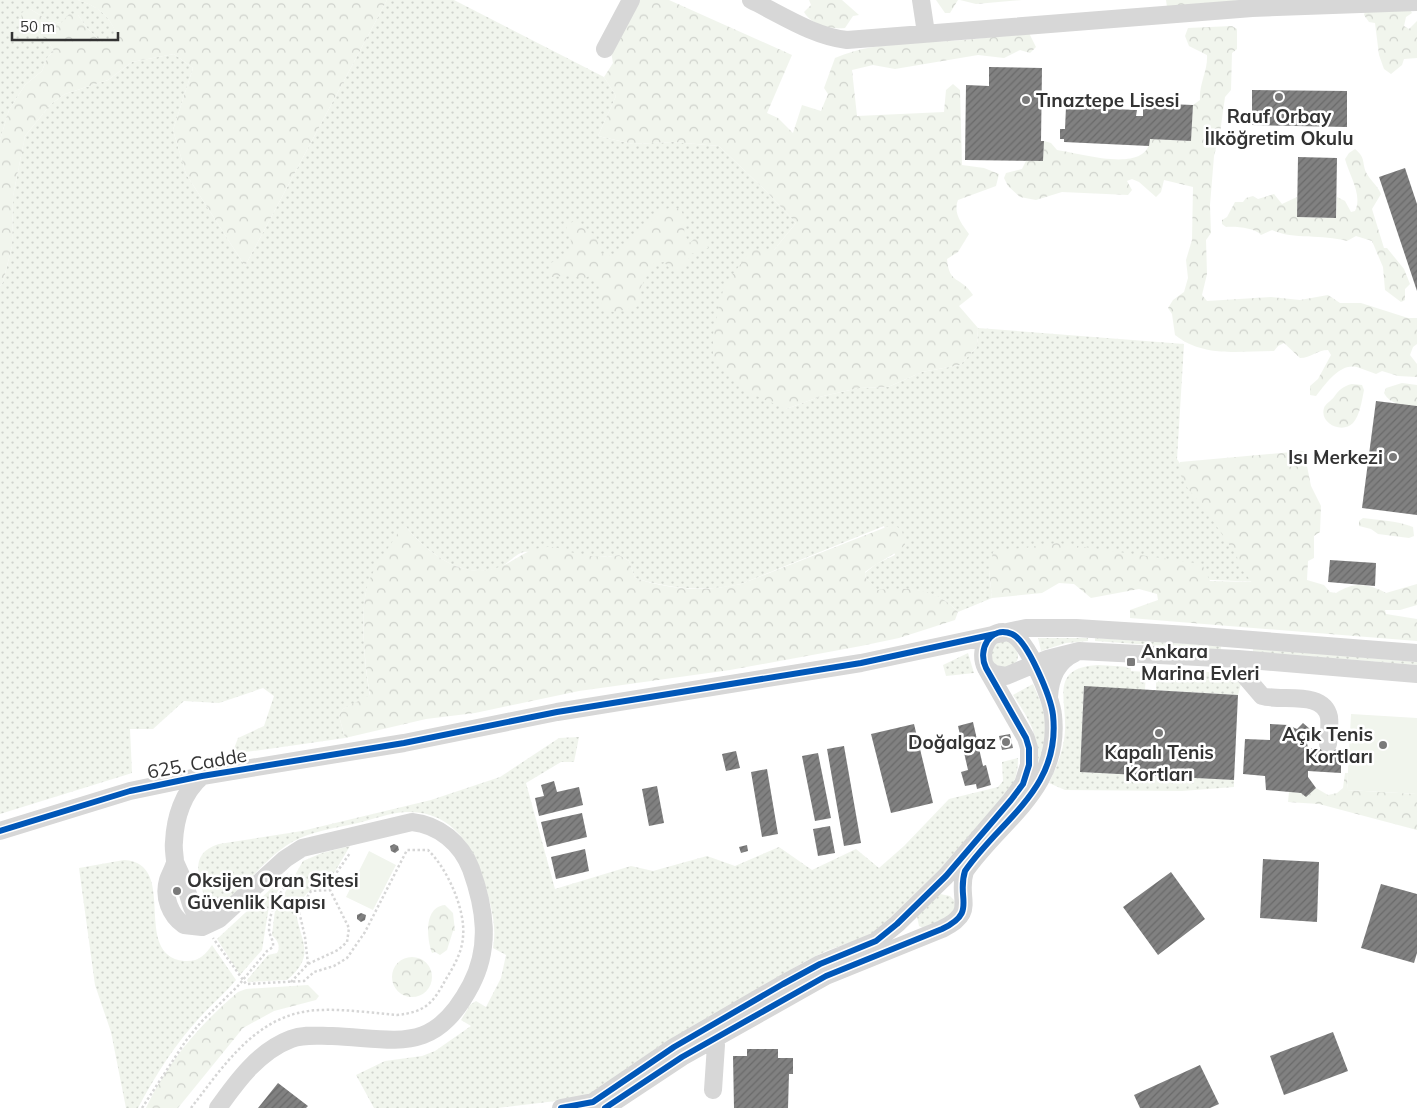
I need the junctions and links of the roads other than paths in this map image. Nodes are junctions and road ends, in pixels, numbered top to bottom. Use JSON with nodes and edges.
{"nodes":[{"id":1,"x":631,"y":0,"type":"edge"},
{"id":2,"x":751,"y":0,"type":"edge"},
{"id":3,"x":921,"y":0,"type":"edge"},
{"id":4,"x":1417,"y":2,"type":"edge"},
{"id":5,"x":1253,"y":4,"type":"edge"},
{"id":6,"x":926,"y":33,"type":"junction"},
{"id":7,"x":605,"y":48,"type":"dead end"},
{"id":8,"x":997,"y":634,"type":"junction"},
{"id":9,"x":957,"y":642,"type":"junction"},
{"id":10,"x":1079,"y":651,"type":"junction"},
{"id":11,"x":1417,"y":653,"type":"edge"},
{"id":12,"x":1238,"y":658,"type":"junction"},
{"id":13,"x":1033,"y":664,"type":"junction"},
{"id":14,"x":985,"y":665,"type":"junction"},
{"id":15,"x":1417,"y":674,"type":"edge"},
{"id":16,"x":1049,"y":697,"type":"junction"},
{"id":17,"x":1328,"y":744,"type":"dead end"},
{"id":18,"x":202,"y":776,"type":"junction"},
{"id":19,"x":0,"y":831,"type":"edge"},
{"id":20,"x":174,"y":862,"type":"junction"},
{"id":21,"x":933,"y":888,"type":"junction"},
{"id":22,"x":964,"y":899,"type":"junction"},
{"id":23,"x":911,"y":911,"type":"junction"},
{"id":24,"x":220,"y":919,"type":"junction"},
{"id":25,"x":928,"y":935,"type":"junction"},
{"id":26,"x":711,"y":1033,"type":"junction"},
{"id":27,"x":713,"y":1090,"type":"dead end"},
{"id":28,"x":605,"y":1105,"type":"edge"},
{"id":29,"x":218,"y":1108,"type":"edge"},
{"id":30,"x":561,"y":1108,"type":"edge"}],
"edges":[{"from":1,"to":7,"type":"street"},
{"from":2,"to":6,"type":"street"},
{"from":3,"to":6,"type":"street"},
{"from":4,"to":5,"type":"street"},
{"from":5,"to":6,"type":"street"},
{"from":8,"to":9,"type":"street","name":"625. Cadde"},
{"from":8,"to":11,"type":"street","name":"625. Cadde"},
{"from":8,"to":13,"type":"street"},
{"from":8,"to":14,"type":"street"},
{"from":9,"to":14,"type":"street"},
{"from":9,"to":18,"type":"street","name":"625. Cadde"},
{"from":10,"to":12,"type":"street"},
{"from":10,"to":13,"type":"street"},
{"from":10,"to":16,"type":"street"},
{"from":12,"to":15,"type":"street"},
{"from":12,"to":17,"type":"street"},
{"from":13,"to":14,"type":"street"},
{"from":13,"to":16,"type":"street"},
{"from":14,"to":21,"type":"street"},
{"from":16,"to":22,"type":"street"},
{"from":18,"to":19,"type":"street","name":"625. Cadde"},
{"from":18,"to":20,"type":"street"},
{"from":20,"to":24,"type":"street"},
{"from":20,"to":24,"type":"street"},
{"from":21,"to":22,"type":"street"},
{"from":21,"to":23,"type":"street"},
{"from":22,"to":25,"type":"street"},
{"from":23,"to":25,"type":"street"},
{"from":23,"to":26,"type":"street"},
{"from":24,"to":29,"type":"street"},
{"from":25,"to":26,"type":"street"},
{"from":26,"to":27,"type":"street"},
{"from":26,"to":28,"type":"street"},
{"from":28,"to":30,"type":"street"}]}
